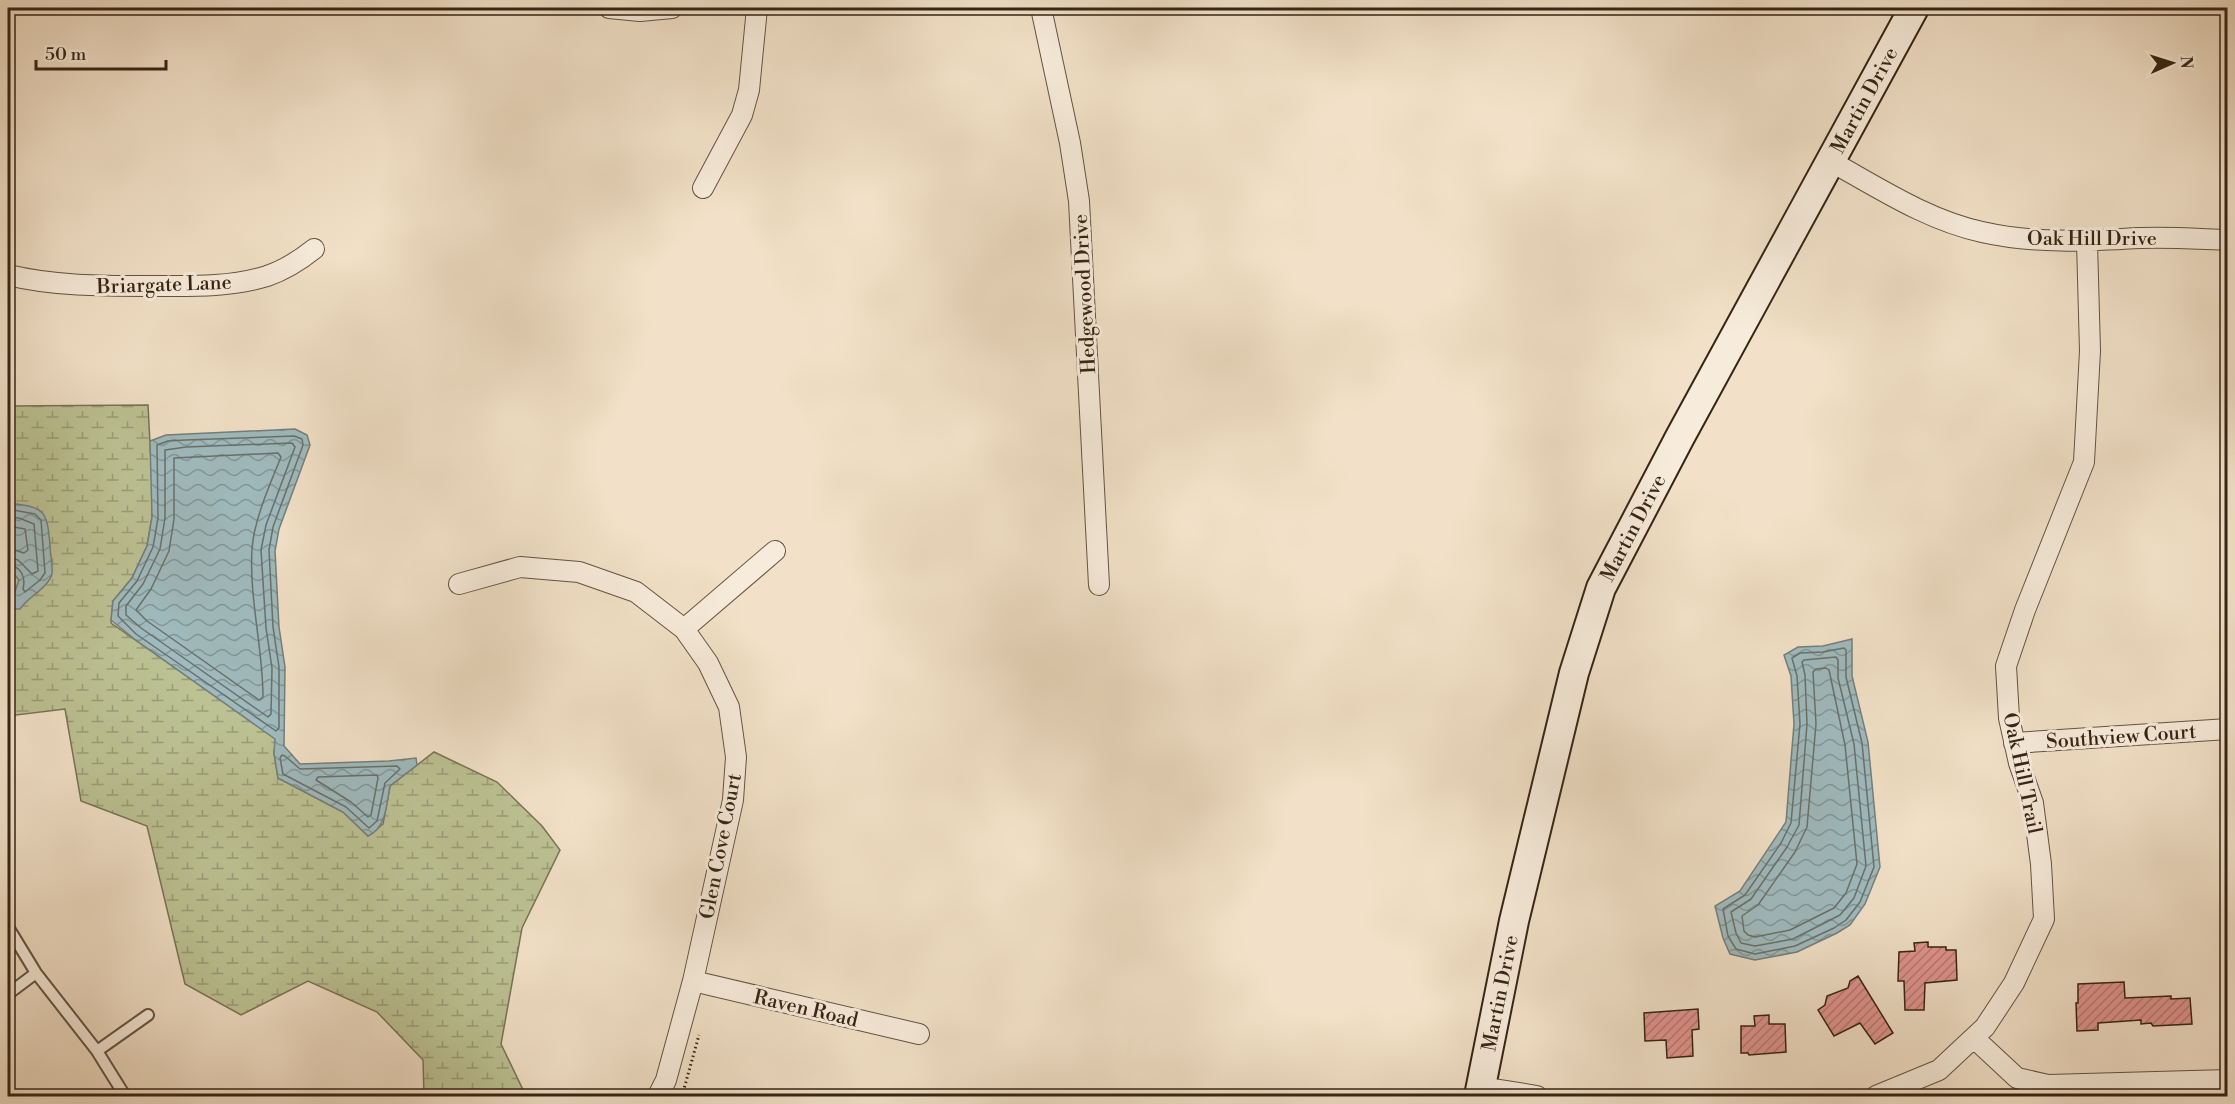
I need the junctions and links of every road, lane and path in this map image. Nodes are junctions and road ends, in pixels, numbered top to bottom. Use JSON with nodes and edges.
{"nodes":[{"id":1,"x":609,"y":8,"type":"edge"},
{"id":2,"x":672,"y":8,"type":"edge"},
{"id":3,"x":757,"y":8,"type":"edge"},
{"id":4,"x":1041,"y":8,"type":"edge"},
{"id":5,"x":1914,"y":8,"type":"edge"},
{"id":6,"x":1830,"y":161,"type":"junction"},
{"id":7,"x":703,"y":189,"type":"dead end"},
{"id":8,"x":2228,"y":240,"type":"edge"},
{"id":9,"x":2086,"y":242,"type":"junction"},
{"id":10,"x":314,"y":249,"type":"dead end"},
{"id":11,"x":8,"y":275,"type":"edge"},
{"id":12,"x":775,"y":551,"type":"dead end"},
{"id":13,"x":459,"y":584,"type":"dead end"},
{"id":14,"x":1100,"y":585,"type":"dead end"},
{"id":15,"x":684,"y":629,"type":"junction"},
{"id":16,"x":2228,"y":729,"type":"edge"},
{"id":17,"x":2014,"y":743,"type":"junction"},
{"id":18,"x":8,"y":927,"type":"edge"},
{"id":19,"x":36,"y":973,"type":"junction"},
{"id":20,"x":693,"y":981,"type":"junction"},
{"id":21,"x":8,"y":994,"type":"edge"},
{"id":22,"x":148,"y":1015,"type":"dead end"},
{"id":23,"x":702,"y":1025,"type":"dead end"},
{"id":24,"x":919,"y":1034,"type":"dead end"},
{"id":25,"x":1974,"y":1038,"type":"junction"},
{"id":26,"x":97,"y":1051,"type":"junction"},
{"id":27,"x":2228,"y":1080,"type":"edge"},
{"id":28,"x":1480,"y":1092,"type":"edge"},
{"id":29,"x":125,"y":1096,"type":"edge"},
{"id":30,"x":658,"y":1096,"type":"edge"},
{"id":31,"x":682,"y":1096,"type":"edge"},
{"id":32,"x":1537,"y":1096,"type":"edge"},
{"id":33,"x":1876,"y":1096,"type":"edge"}],
"edges":[{"from":1,"to":2,"type":"street"},
{"from":3,"to":7,"type":"street"},
{"from":4,"to":14,"type":"street","name":"Hedgewood Drive"},
{"from":5,"to":6,"type":"street","name":"Martin Drive"},
{"from":6,"to":9,"type":"street","name":"Oak Hill Drive"},
{"from":6,"to":28,"type":"street","name":"Martin Drive"},
{"from":8,"to":9,"type":"street","name":"Oak Hill Drive"},
{"from":9,"to":17,"type":"street","name":"Oak Hill Trail"},
{"from":10,"to":11,"type":"street","name":"Briargate Lane"},
{"from":12,"to":15,"type":"street"},
{"from":13,"to":15,"type":"street","name":"Glen Cove Court"},
{"from":15,"to":20,"type":"street","name":"Glen Cove Court"},
{"from":16,"to":17,"type":"street","name":"Southview Court"},
{"from":17,"to":25,"type":"street","name":"Oak Hill Trail"},
{"from":18,"to":19,"type":"lane"},
{"from":19,"to":21,"type":"lane"},
{"from":19,"to":26,"type":"lane"},
{"from":20,"to":24,"type":"street","name":"Raven Road"},
{"from":20,"to":30,"type":"street","name":"Glen Cove Court"},
{"from":22,"to":26,"type":"lane"},
{"from":23,"to":31,"type":"path"},
{"from":25,"to":27,"type":"street"},
{"from":25,"to":33,"type":"street","name":"Oak Hill Trail"},
{"from":26,"to":29,"type":"lane"},
{"from":28,"to":32,"type":"street"}]}
